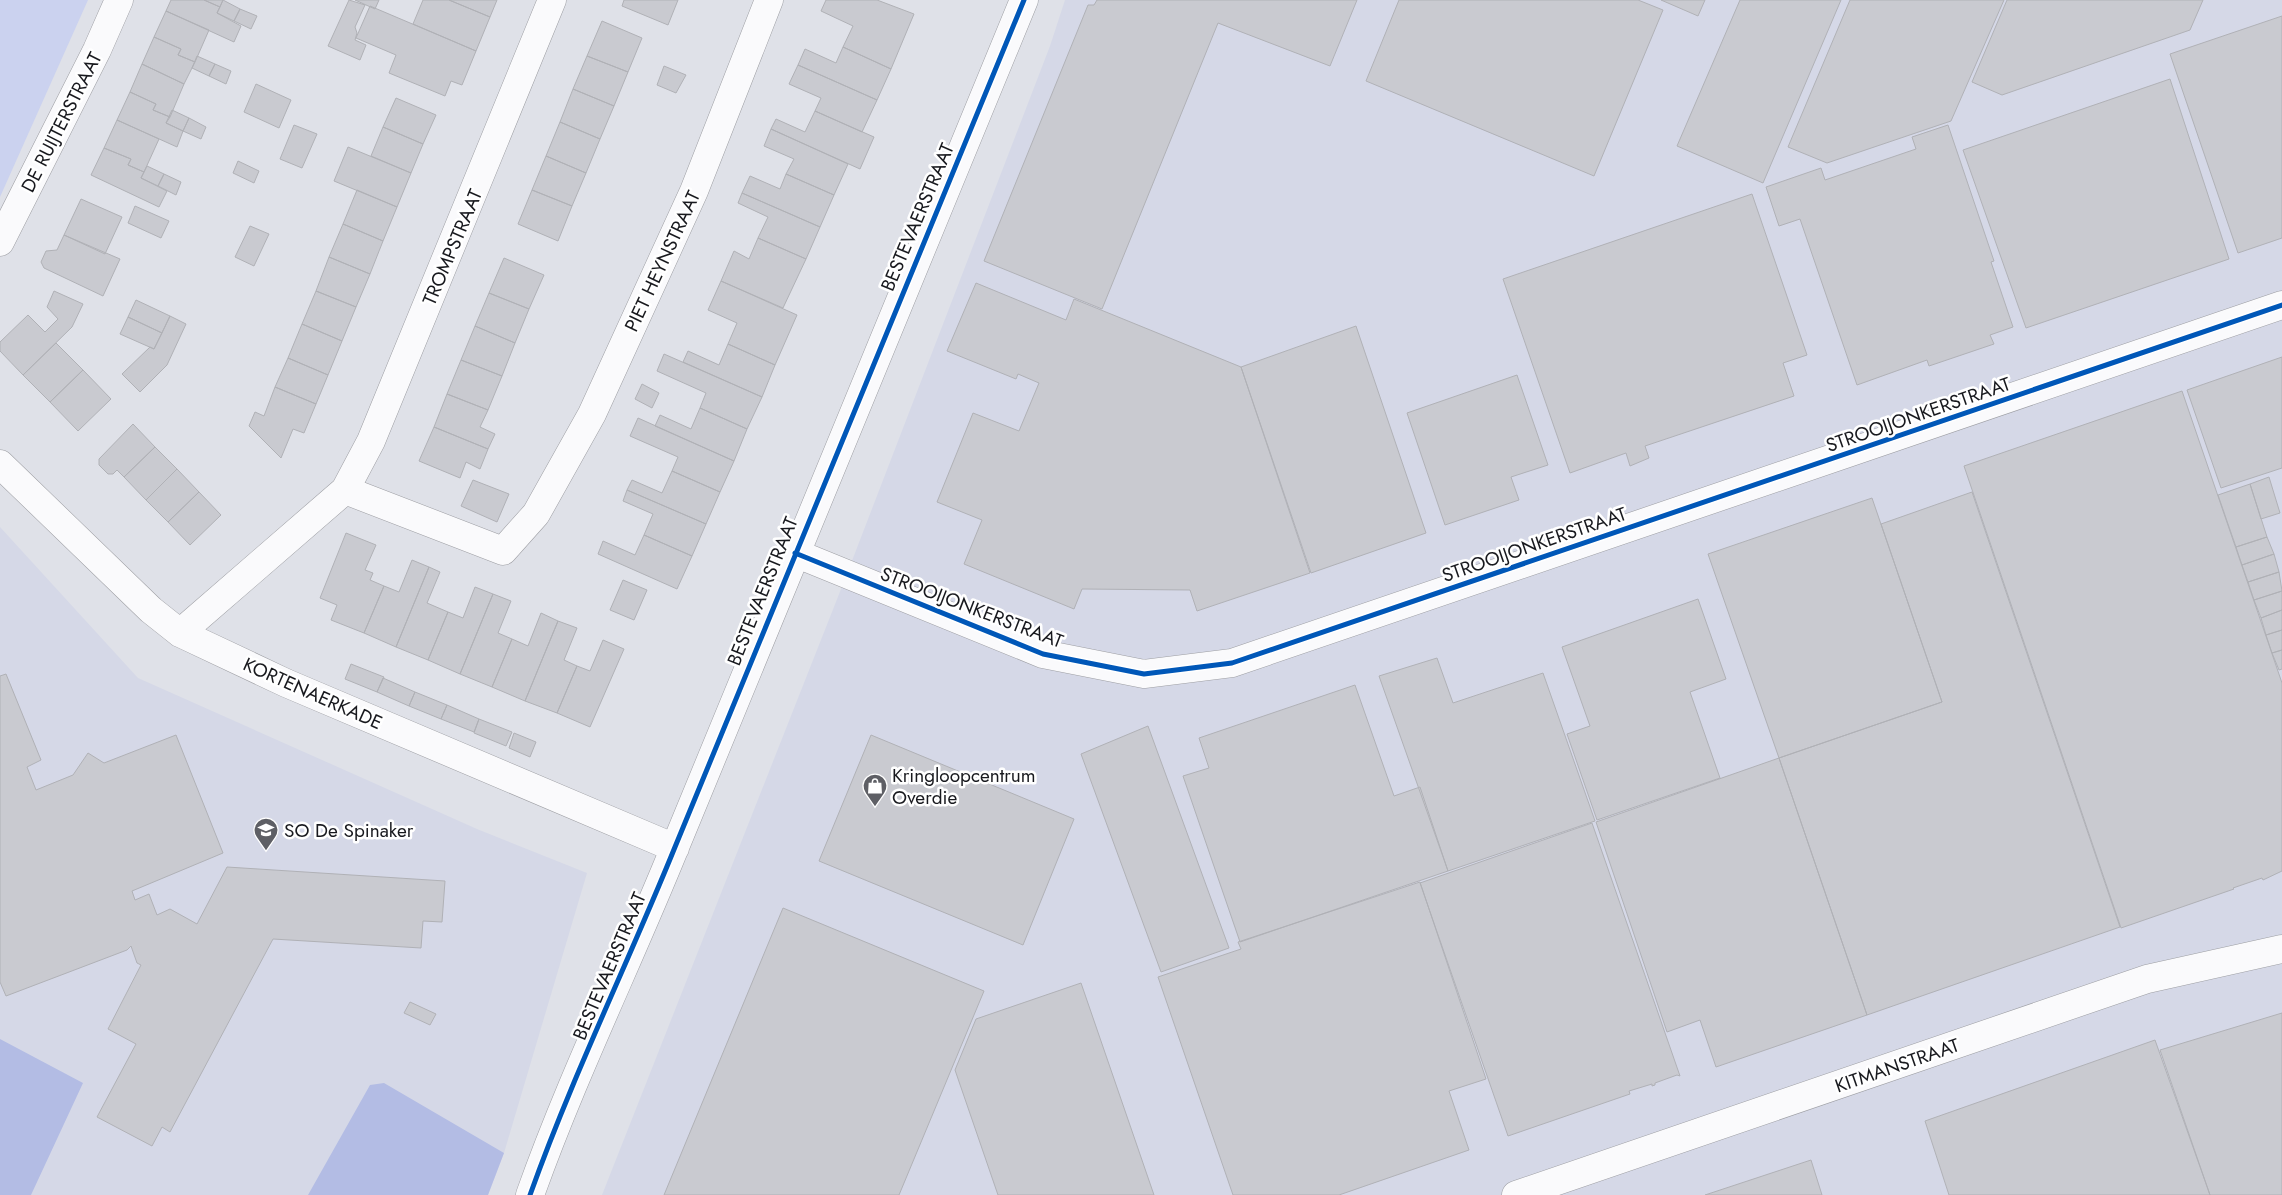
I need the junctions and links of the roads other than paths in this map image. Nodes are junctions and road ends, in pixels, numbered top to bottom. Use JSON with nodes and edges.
{"nodes":[{"id":1,"x":119,"y":0,"type":"edge"},
{"id":2,"x":552,"y":0,"type":"edge"},
{"id":3,"x":769,"y":0,"type":"edge"},
{"id":4,"x":1024,"y":0,"type":"edge"},
{"id":5,"x":0,"y":242,"type":"edge"},
{"id":6,"x":2282,"y":305,"type":"edge"},
{"id":7,"x":0,"y":464,"type":"edge"},
{"id":8,"x":345,"y":490,"type":"junction"},
{"id":9,"x":794,"y":553,"type":"junction"},
{"id":10,"x":180,"y":634,"type":"junction"},
{"id":11,"x":675,"y":848,"type":"junction"},
{"id":12,"x":2282,"y":949,"type":"edge"},
{"id":13,"x":530,"y":1195,"type":"edge"},
{"id":14,"x":1516,"y":1195,"type":"edge"}],
"edges":[{"from":1,"to":5,"type":"street","name":"DE RUIJTERSTRAAT"},
{"from":2,"to":8,"type":"street","name":"TROMPSTRAAT"},
{"from":3,"to":8,"type":"street","name":"PIET HEYNSTRAAT"},
{"from":4,"to":9,"type":"street","name":"BESTEVAERSTRAAT"},
{"from":6,"to":9,"type":"street","name":"STROOIJONKERSTRAAT"},
{"from":7,"to":10,"type":"street","name":"KORTENAERKADE"},
{"from":8,"to":10,"type":"street","name":"TROMPSTRAAT"},
{"from":9,"to":11,"type":"street","name":"BESTEVAERSTRAAT"},
{"from":10,"to":11,"type":"street","name":"KORTENAERKADE"},
{"from":11,"to":13,"type":"street","name":"BESTEVAERSTRAAT"},
{"from":12,"to":14,"type":"street","name":"KITMANSTRAAT"}]}
